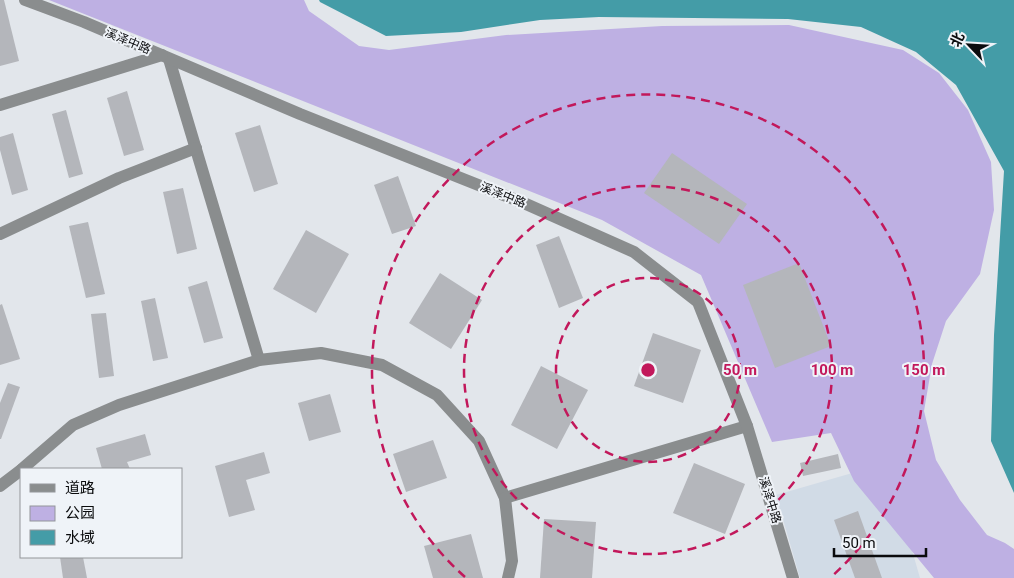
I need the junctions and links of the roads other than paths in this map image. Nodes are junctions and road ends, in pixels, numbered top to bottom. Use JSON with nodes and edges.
{"nodes":[{"id":1,"x":25,"y":0,"type":"edge"},
{"id":2,"x":165,"y":57,"type":"junction"},
{"id":3,"x":0,"y":105,"type":"edge"},
{"id":4,"x":196,"y":148,"type":"junction"},
{"id":5,"x":0,"y":234,"type":"edge"},
{"id":6,"x":259,"y":360,"type":"junction"},
{"id":7,"x":747,"y":426,"type":"junction"},
{"id":8,"x":24,"y":468,"type":"edge"},
{"id":9,"x":20,"y":471,"type":"edge"},
{"id":10,"x":0,"y":486,"type":"edge"},
{"id":11,"x":505,"y":498,"type":"junction"},
{"id":12,"x":508,"y":578,"type":"edge"},
{"id":13,"x":793,"y":578,"type":"edge"}],
"edges":[{"from":1,"to":2,"type":"street","name":"溪泽中路"},
{"from":2,"to":3,"type":"street"},
{"from":2,"to":4,"type":"street"},
{"from":2,"to":7,"type":"street","name":"溪泽中路"},
{"from":4,"to":5,"type":"street"},
{"from":4,"to":6,"type":"street"},
{"from":6,"to":8,"type":"street"},
{"from":6,"to":11,"type":"street"},
{"from":7,"to":11,"type":"street"},
{"from":7,"to":13,"type":"street","name":"溪泽中路"},
{"from":9,"to":10,"type":"street"},
{"from":11,"to":12,"type":"street"}]}
